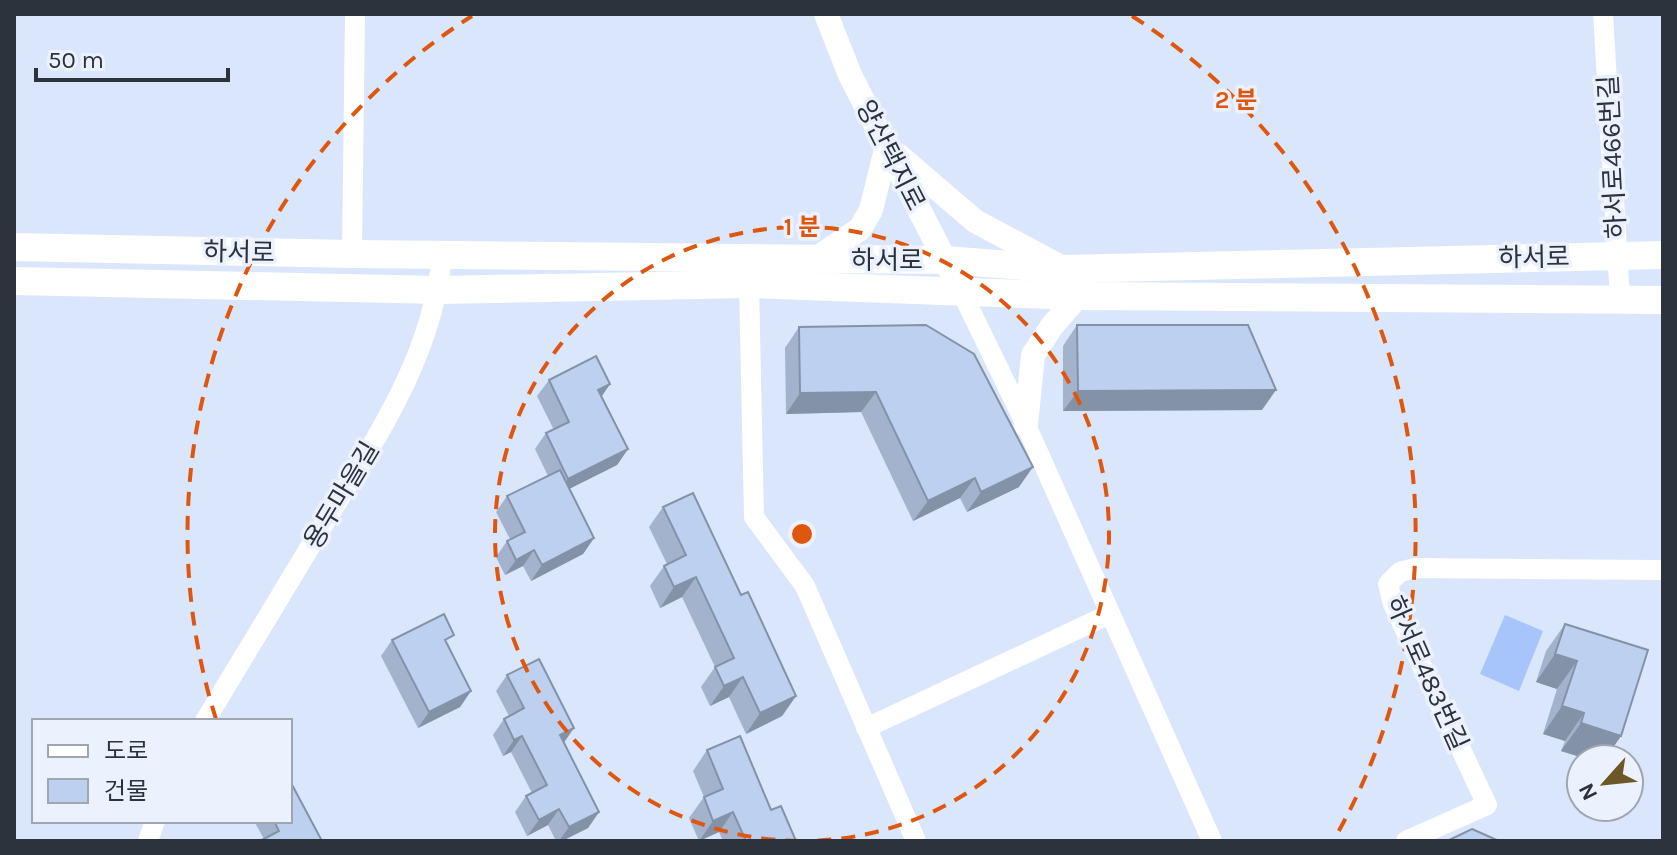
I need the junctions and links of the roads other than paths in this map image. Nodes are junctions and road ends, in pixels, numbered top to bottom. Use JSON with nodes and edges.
{"nodes":[{"id":1,"x":355,"y":14,"type":"edge"},
{"id":2,"x":826,"y":14,"type":"edge"},
{"id":3,"x":1603,"y":14,"type":"edge"},
{"id":4,"x":887,"y":145,"type":"junction"},
{"id":5,"x":14,"y":247,"type":"edge"},
{"id":6,"x":352,"y":254,"type":"junction"},
{"id":7,"x":442,"y":255,"type":"junction"},
{"id":8,"x":1617,"y":255,"type":"junction"},
{"id":9,"x":1663,"y":255,"type":"edge"},
{"id":10,"x":814,"y":260,"type":"junction"},
{"id":11,"x":945,"y":260,"type":"junction"},
{"id":12,"x":1064,"y":269,"type":"junction"},
{"id":13,"x":14,"y":281,"type":"edge"},
{"id":14,"x":749,"y":284,"type":"junction"},
{"id":15,"x":439,"y":290,"type":"junction"},
{"id":16,"x":962,"y":293,"type":"junction"},
{"id":17,"x":1078,"y":296,"type":"junction"},
{"id":18,"x":1620,"y":299,"type":"junction"},
{"id":19,"x":1663,"y":300,"type":"edge"},
{"id":20,"x":1026,"y":425,"type":"junction"},
{"id":21,"x":1663,"y":570,"type":"edge"},
{"id":22,"x":1110,"y":614,"type":"junction"},
{"id":23,"x":206,"y":719,"type":"edge"},
{"id":24,"x":866,"y":728,"type":"junction"},
{"id":25,"x":916,"y":841,"type":"edge"},
{"id":26,"x":1212,"y":841,"type":"edge"},
{"id":27,"x":1406,"y":841,"type":"edge"}],
"edges":[{"from":1,"to":6,"type":"street"},
{"from":2,"to":4,"type":"street","name":"양산택지로"},
{"from":3,"to":8,"type":"street","name":"하서로466번길"},
{"from":4,"to":10,"type":"street"},
{"from":4,"to":11,"type":"street","name":"양산택지로"},
{"from":4,"to":12,"type":"street"},
{"from":5,"to":6,"type":"main road","name":"하서로"},
{"from":6,"to":7,"type":"main road","name":"하서로"},
{"from":7,"to":10,"type":"main road","name":"하서로"},
{"from":7,"to":15,"type":"street","name":"용두마을길"},
{"from":8,"to":9,"type":"main road","name":"하서로"},
{"from":8,"to":12,"type":"main road","name":"하서로"},
{"from":8,"to":18,"type":"street","name":"하서로466번길"},
{"from":10,"to":11,"type":"main road","name":"하서로"},
{"from":11,"to":12,"type":"main road","name":"하서로"},
{"from":11,"to":16,"type":"street","name":"양산택지로"},
{"from":13,"to":15,"type":"main road","name":"하서로"},
{"from":14,"to":15,"type":"main road","name":"하서로"},
{"from":14,"to":16,"type":"main road","name":"하서로"},
{"from":14,"to":24,"type":"street"},
{"from":15,"to":23,"type":"street","name":"용두마을길"},
{"from":16,"to":17,"type":"main road","name":"하서로"},
{"from":16,"to":20,"type":"street"},
{"from":17,"to":18,"type":"main road","name":"하서로"},
{"from":17,"to":20,"type":"street"},
{"from":18,"to":19,"type":"main road","name":"하서로"},
{"from":20,"to":22,"type":"street"},
{"from":21,"to":27,"type":"street","name":"하서로483번길"},
{"from":22,"to":24,"type":"street"},
{"from":22,"to":26,"type":"street"},
{"from":24,"to":25,"type":"street"}]}
